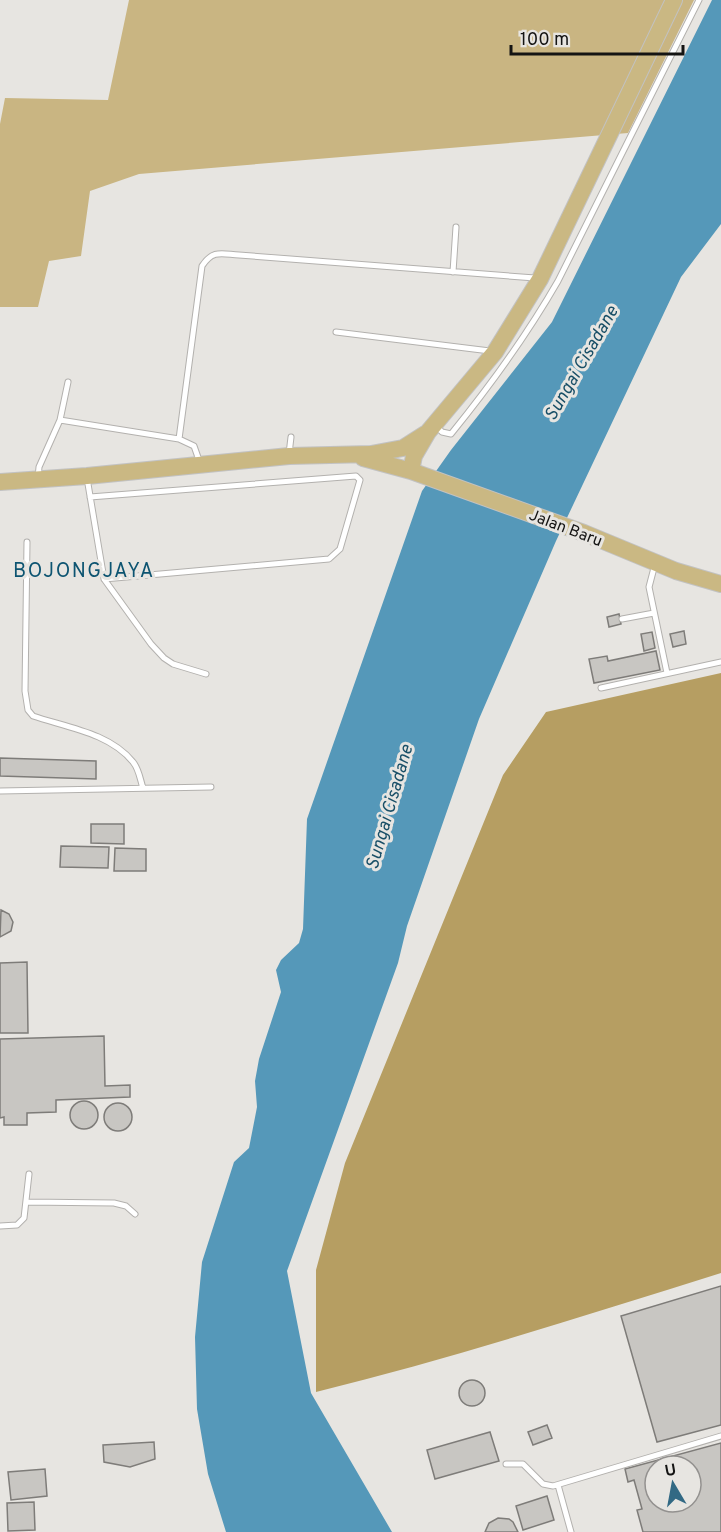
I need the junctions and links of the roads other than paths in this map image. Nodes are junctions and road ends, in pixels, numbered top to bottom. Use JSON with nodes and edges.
{"nodes":[{"id":1,"x":674,"y":0,"type":"edge"},
{"id":2,"x":699,"y":0,"type":"edge"},
{"id":3,"x":456,"y":227,"type":"dead end"},
{"id":4,"x":453,"y":272,"type":"junction"},
{"id":5,"x":540,"y":279,"type":"junction"},
{"id":6,"x":336,"y":332,"type":"dead end"},
{"id":7,"x":495,"y":352,"type":"junction"},
{"id":8,"x":68,"y":382,"type":"dead end"},
{"id":9,"x":60,"y":420,"type":"junction"},
{"id":10,"x":431,"y":428,"type":"junction"},
{"id":11,"x":291,"y":437,"type":"dead end"},
{"id":12,"x":179,"y":439,"type":"junction"},
{"id":13,"x":346,"y":454,"type":"junction"},
{"id":14,"x":289,"y":456,"type":"junction"},
{"id":15,"x":201,"y":464,"type":"junction"},
{"id":16,"x":415,"y":472,"type":"junction"},
{"id":17,"x":87,"y":476,"type":"junction"},
{"id":18,"x":38,"y":480,"type":"junction"},
{"id":19,"x":0,"y":482,"type":"edge"},
{"id":20,"x":90,"y":497,"type":"junction"},
{"id":21,"x":27,"y":542,"type":"dead end"},
{"id":22,"x":655,"y":563,"type":"junction"},
{"id":23,"x":104,"y":579,"type":"junction"},
{"id":24,"x":721,"y":585,"type":"edge"},
{"id":25,"x":654,"y":613,"type":"junction"},
{"id":26,"x":622,"y":619,"type":"dead end"},
{"id":27,"x":721,"y":662,"type":"edge"},
{"id":28,"x":667,"y":673,"type":"junction"},
{"id":29,"x":206,"y":674,"type":"dead end"},
{"id":30,"x":601,"y":688,"type":"dead end"},
{"id":31,"x":211,"y":787,"type":"dead end"},
{"id":32,"x":142,"y":788,"type":"junction"},
{"id":33,"x":0,"y":791,"type":"edge"},
{"id":34,"x":29,"y":1174,"type":"dead end"},
{"id":35,"x":27,"y":1202,"type":"junction"},
{"id":36,"x":135,"y":1214,"type":"dead end"},
{"id":37,"x":0,"y":1226,"type":"edge"},
{"id":38,"x":721,"y":1436,"type":"edge"},
{"id":39,"x":506,"y":1464,"type":"dead end"},
{"id":40,"x":558,"y":1485,"type":"junction"},
{"id":41,"x":571,"y":1532,"type":"edge"}],
"edges":[{"from":1,"to":5,"type":"main road"},
{"from":2,"to":10,"type":"lane"},
{"from":3,"to":4,"type":"lane"},
{"from":4,"to":5,"type":"lane"},
{"from":4,"to":12,"type":"lane"},
{"from":5,"to":7,"type":"main road"},
{"from":6,"to":7,"type":"lane"},
{"from":7,"to":10,"type":"main road"},
{"from":8,"to":9,"type":"lane"},
{"from":9,"to":12,"type":"lane"},
{"from":9,"to":18,"type":"lane"},
{"from":10,"to":13,"type":"main road"},
{"from":10,"to":16,"type":"main road"},
{"from":11,"to":14,"type":"lane"},
{"from":12,"to":15,"type":"lane"},
{"from":13,"to":14,"type":"main road"},
{"from":13,"to":16,"type":"main road","name":"Jalan Baru"},
{"from":14,"to":15,"type":"main road"},
{"from":15,"to":17,"type":"main road"},
{"from":16,"to":22,"type":"main road","name":"Jalan Baru"},
{"from":17,"to":18,"type":"main road"},
{"from":17,"to":20,"type":"lane"},
{"from":18,"to":19,"type":"main road"},
{"from":20,"to":23,"type":"lane"},
{"from":20,"to":23,"type":"lane"},
{"from":21,"to":32,"type":"lane"},
{"from":22,"to":24,"type":"main road","name":"Jalan Baru"},
{"from":22,"to":25,"type":"lane"},
{"from":23,"to":29,"type":"lane"},
{"from":25,"to":26,"type":"lane"},
{"from":25,"to":28,"type":"lane"},
{"from":27,"to":28,"type":"lane"},
{"from":28,"to":30,"type":"lane"},
{"from":31,"to":32,"type":"lane"},
{"from":32,"to":33,"type":"lane"},
{"from":34,"to":35,"type":"lane"},
{"from":35,"to":36,"type":"lane"},
{"from":35,"to":37,"type":"lane"},
{"from":38,"to":40,"type":"lane"},
{"from":39,"to":40,"type":"lane"},
{"from":40,"to":41,"type":"lane"}]}
